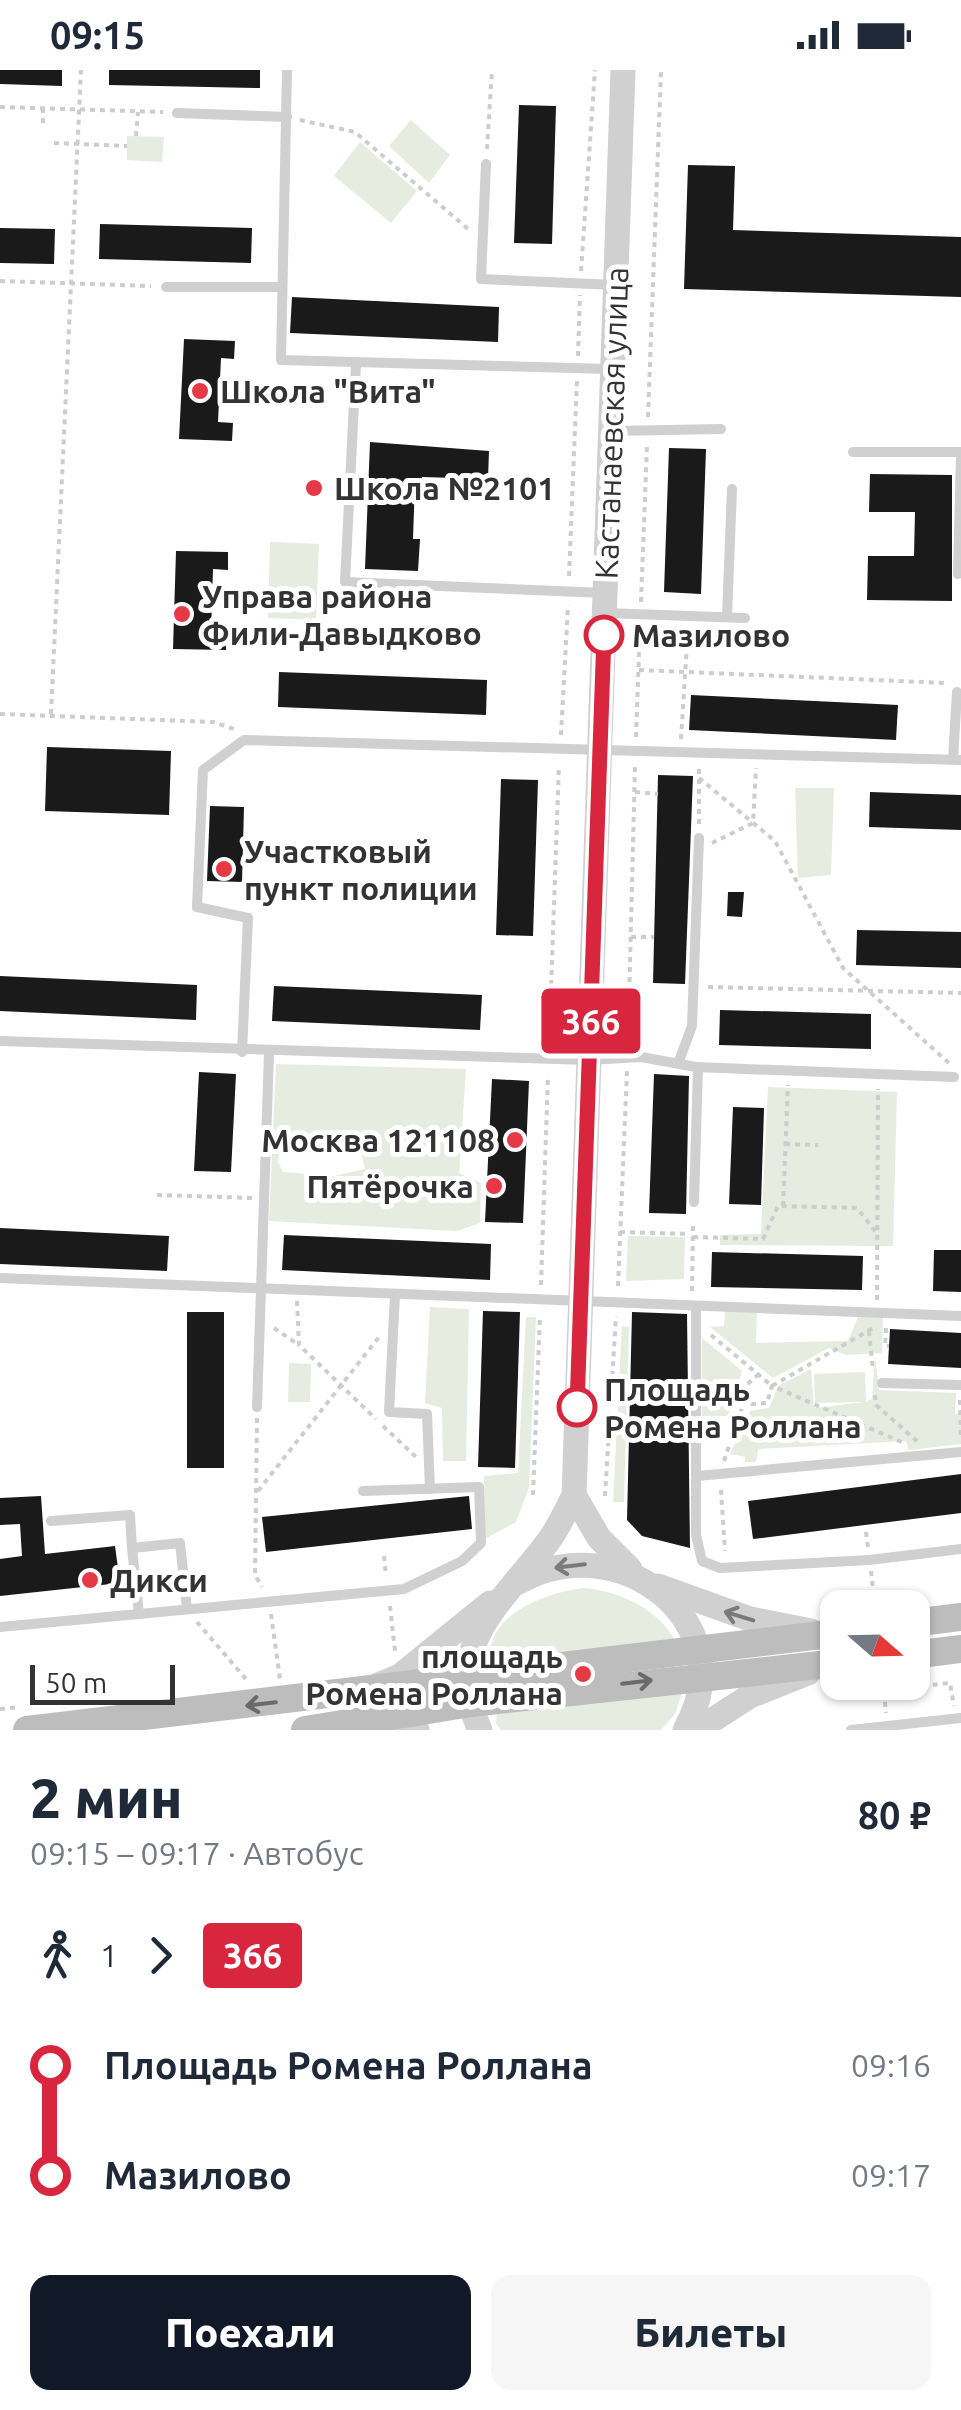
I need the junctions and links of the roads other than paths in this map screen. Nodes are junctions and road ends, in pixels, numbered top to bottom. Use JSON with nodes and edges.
{"nodes":[{"id":1,"x":287,"y":70,"type":"edge"},
{"id":2,"x":623,"y":70,"type":"edge"},
{"id":3,"x":178,"y":113,"type":"road end"},
{"id":4,"x":287,"y":117,"type":"junction"},
{"id":5,"x":486,"y":164,"type":"road end"},
{"id":6,"x":616,"y":286,"type":"junction"},
{"id":7,"x":166,"y":287,"type":"road end"},
{"id":8,"x":281,"y":287,"type":"junction"},
{"id":9,"x":356,"y":364,"type":"junction"},
{"id":10,"x":613,"y":369,"type":"junction"},
{"id":11,"x":720,"y":429,"type":"dead end"},
{"id":12,"x":611,"y":431,"type":"junction"},
{"id":13,"x":852,"y":452,"type":"dead end"},
{"id":14,"x":961,"y":453,"type":"edge"},
{"id":15,"x":732,"y":489,"type":"dead end"},
{"id":16,"x":958,"y":574,"type":"dead end"},
{"id":17,"x":605,"y":603,"type":"junction"},
{"id":18,"x":727,"y":617,"type":"junction"},
{"id":19,"x":745,"y":618,"type":"dead end"},
{"id":20,"x":959,"y":687,"type":"edge"},
{"id":21,"x":600,"y":751,"type":"junction"},
{"id":22,"x":957,"y":760,"type":"edge"},
{"id":23,"x":698,"y":844,"type":"road end"},
{"id":24,"x":0,"y":1041,"type":"edge"},
{"id":25,"x":242,"y":1052,"type":"junction"},
{"id":26,"x":269,"y":1053,"type":"junction"},
{"id":27,"x":590,"y":1060,"type":"junction"},
{"id":28,"x":679,"y":1060,"type":"junction"},
{"id":29,"x":698,"y":1067,"type":"junction"},
{"id":30,"x":954,"y":1077,"type":"road end"},
{"id":31,"x":694,"y":1202,"type":"dead end"},
{"id":32,"x":0,"y":1278,"type":"edge"},
{"id":33,"x":258,"y":1291,"type":"junction"},
{"id":34,"x":394,"y":1295,"type":"junction"},
{"id":35,"x":581,"y":1300,"type":"junction"},
{"id":36,"x":693,"y":1305,"type":"junction"},
{"id":37,"x":961,"y":1316,"type":"edge"},
{"id":38,"x":882,"y":1383,"type":"dead end"},
{"id":39,"x":960,"y":1385,"type":"edge"},
{"id":40,"x":257,"y":1407,"type":"road end"},
{"id":41,"x":961,"y":1452,"type":"edge"},
{"id":42,"x":697,"y":1476,"type":"junction"},
{"id":43,"x":430,"y":1488,"type":"junction"},
{"id":44,"x":363,"y":1491,"type":"dead end"},
{"id":45,"x":574,"y":1495,"type":"junction"},
{"id":46,"x":50,"y":1522,"type":"dead end"},
{"id":47,"x":132,"y":1548,"type":"junction"},
{"id":48,"x":961,"y":1549,"type":"edge"},
{"id":49,"x":643,"y":1579,"type":"junction"},
{"id":50,"x":502,"y":1593,"type":"junction"},
{"id":51,"x":187,"y":1609,"type":"junction"},
{"id":52,"x":139,"y":1614,"type":"junction"},
{"id":53,"x":961,"y":1616,"type":"edge"},
{"id":54,"x":930,"y":1620,"type":"edge"},
{"id":55,"x":0,"y":1627,"type":"edge"},
{"id":56,"x":820,"y":1631,"type":"edge"},
{"id":57,"x":820,"y":1637,"type":"edge"},
{"id":58,"x":961,"y":1649,"type":"edge"},
{"id":59,"x":930,"y":1652,"type":"edge"},
{"id":60,"x":700,"y":1663,"type":"junction"},
{"id":61,"x":820,"y":1664,"type":"edge"},
{"id":62,"x":820,"y":1670,"type":"edge"},
{"id":63,"x":357,"y":1692,"type":"junction"},
{"id":64,"x":473,"y":1704,"type":"edge"},
{"id":65,"x":959,"y":1719,"type":"edge"},
{"id":66,"x":361,"y":1722,"type":"junction"},
{"id":67,"x":27,"y":1730,"type":"edge"},
{"id":68,"x":305,"y":1730,"type":"edge"},
{"id":69,"x":416,"y":1730,"type":"edge"},
{"id":70,"x":686,"y":1730,"type":"edge"},
{"id":71,"x":697,"y":1730,"type":"edge"},
{"id":72,"x":851,"y":1730,"type":"edge"}],
"edges":[{"from":1,"to":4,"type":"lane"},
{"from":2,"to":6,"type":"street","name":"Кастанаевская улица"},
{"from":3,"to":4,"type":"lane"},
{"from":4,"to":8,"type":"lane"},
{"from":5,"to":6,"type":"lane"},
{"from":6,"to":10,"type":"street","name":"Кастанаевская улица"},
{"from":7,"to":8,"type":"lane"},
{"from":8,"to":9,"type":"lane"},
{"from":9,"to":10,"type":"lane"},
{"from":9,"to":17,"type":"lane"},
{"from":10,"to":12,"type":"street","name":"Кастанаевская улица"},
{"from":11,"to":12,"type":"lane"},
{"from":12,"to":17,"type":"street","name":"Кастанаевская улица"},
{"from":13,"to":14,"type":"lane"},
{"from":14,"to":16,"type":"lane"},
{"from":15,"to":18,"type":"lane"},
{"from":17,"to":18,"type":"lane"},
{"from":17,"to":21,"type":"street","name":"Кастанаевская улица"},
{"from":18,"to":19,"type":"lane"},
{"from":20,"to":22,"type":"lane"},
{"from":21,"to":22,"type":"lane"},
{"from":21,"to":25,"type":"lane"},
{"from":21,"to":27,"type":"street","name":"Кастанаевская улица"},
{"from":23,"to":28,"type":"lane"},
{"from":24,"to":25,"type":"lane"},
{"from":25,"to":26,"type":"lane"},
{"from":26,"to":27,"type":"lane"},
{"from":26,"to":33,"type":"lane"},
{"from":27,"to":28,"type":"lane"},
{"from":27,"to":35,"type":"street","name":"Кастанаевская улица"},
{"from":28,"to":29,"type":"lane"},
{"from":29,"to":30,"type":"lane"},
{"from":29,"to":31,"type":"lane"},
{"from":32,"to":33,"type":"lane"},
{"from":33,"to":34,"type":"lane"},
{"from":33,"to":40,"type":"lane"},
{"from":34,"to":35,"type":"lane"},
{"from":34,"to":43,"type":"lane"},
{"from":35,"to":36,"type":"lane"},
{"from":35,"to":45,"type":"street","name":"Кастанаевская улица"},
{"from":36,"to":37,"type":"lane"},
{"from":36,"to":42,"type":"lane"},
{"from":38,"to":39,"type":"lane"},
{"from":41,"to":42,"type":"lane"},
{"from":42,"to":48,"type":"lane"},
{"from":43,"to":44,"type":"lane"},
{"from":43,"to":51,"type":"lane"},
{"from":45,"to":49,"type":"street"},
{"from":45,"to":50,"type":"street","name":"Кастанаевская улица"},
{"from":46,"to":47,"type":"lane"},
{"from":47,"to":51,"type":"lane"},
{"from":47,"to":52,"type":"lane"},
{"from":49,"to":50,"type":"street","one_way":true},
{"from":56,"to":49,"type":"street","one_way":true},
{"from":49,"to":60,"type":"street"},
{"from":50,"to":63,"type":"street"},
{"from":50,"to":64,"type":"street","name":"Кастанаевская улица"},
{"from":51,"to":52,"type":"lane"},
{"from":52,"to":55,"type":"lane"},
{"from":53,"to":54,"type":"main road"},
{"from":57,"to":60,"type":"main road"},
{"from":58,"to":59,"type":"main road"},
{"from":60,"to":61,"type":"main road"},
{"from":60,"to":64,"type":"main road"},
{"from":60,"to":70,"type":"street"},
{"from":62,"to":71,"type":"street"},
{"from":63,"to":64,"type":"main road"},
{"from":63,"to":67,"type":"main road","one_way":true},
{"from":64,"to":66,"type":"main road"},
{"from":65,"to":72,"type":"lane"},
{"from":66,"to":68,"type":"main road"},
{"from":66,"to":69,"type":"street"}]}
